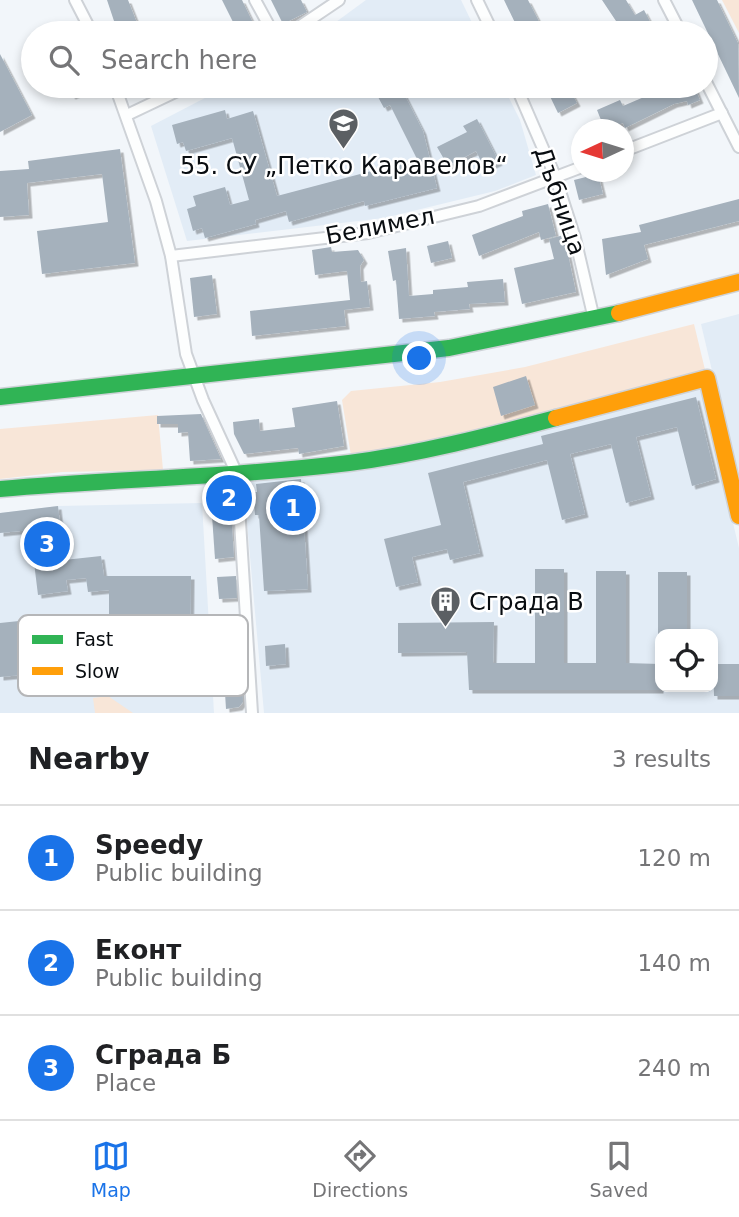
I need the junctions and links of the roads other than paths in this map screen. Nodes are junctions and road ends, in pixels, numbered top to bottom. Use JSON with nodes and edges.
{"nodes":[{"id":1,"x":75,"y":0,"type":"edge"},
{"id":2,"x":255,"y":0,"type":"edge"},
{"id":3,"x":339,"y":0,"type":"edge"},
{"id":4,"x":477,"y":0,"type":"edge"},
{"id":5,"x":664,"y":0,"type":"edge"},
{"id":6,"x":86,"y":21,"type":"edge"},
{"id":7,"x":266,"y":21,"type":"edge"},
{"id":8,"x":308,"y":21,"type":"edge"},
{"id":9,"x":487,"y":21,"type":"edge"},
{"id":10,"x":675,"y":21,"type":"edge"},
{"id":11,"x":120,"y":98,"type":"edge"},
{"id":12,"x":163,"y":98,"type":"edge"},
{"id":13,"x":521,"y":98,"type":"edge"},
{"id":14,"x":714,"y":98,"type":"edge"},
{"id":15,"x":722,"y":113,"type":"junction"},
{"id":16,"x":127,"y":115,"type":"junction"},
{"id":17,"x":634,"y":147,"type":"edge"},
{"id":18,"x":739,"y":147,"type":"edge"},
{"id":19,"x":571,"y":171,"type":"edge"},
{"id":20,"x":555,"y":176,"type":"junction"},
{"id":21,"x":171,"y":256,"type":"junction"},
{"id":22,"x":739,"y":282,"type":"edge"},
{"id":23,"x":594,"y":319,"type":"junction"},
{"id":24,"x":194,"y":374,"type":"junction"},
{"id":25,"x":0,"y":397,"type":"edge"},
{"id":26,"x":237,"y":474,"type":"junction"},
{"id":27,"x":0,"y":489,"type":"edge"},
{"id":28,"x":739,"y":516,"type":"edge"},
{"id":29,"x":246,"y":615,"type":"edge"},
{"id":30,"x":248,"y":638,"type":"edge"},
{"id":31,"x":253,"y":713,"type":"edge"}],
"edges":[{"from":1,"to":6,"type":"street"},
{"from":2,"to":7,"type":"street"},
{"from":3,"to":8,"type":"street"},
{"from":4,"to":9,"type":"street"},
{"from":5,"to":10,"type":"street"},
{"from":11,"to":16,"type":"street"},
{"from":12,"to":16,"type":"street"},
{"from":13,"to":20,"type":"street","name":"Дъбница"},
{"from":14,"to":15,"type":"street"},
{"from":15,"to":17,"type":"street"},
{"from":15,"to":18,"type":"street"},
{"from":16,"to":21,"type":"street"},
{"from":19,"to":20,"type":"street","name":"Белимел"},
{"from":20,"to":21,"type":"street","name":"Белимел"},
{"from":20,"to":23,"type":"street","name":"Дъбница"},
{"from":21,"to":24,"type":"street"},
{"from":22,"to":23,"type":"street"},
{"from":23,"to":24,"type":"street"},
{"from":24,"to":25,"type":"street"},
{"from":24,"to":26,"type":"street"},
{"from":26,"to":27,"type":"street"},
{"from":26,"to":28,"type":"street"},
{"from":26,"to":29,"type":"street"},
{"from":30,"to":31,"type":"street"}]}
